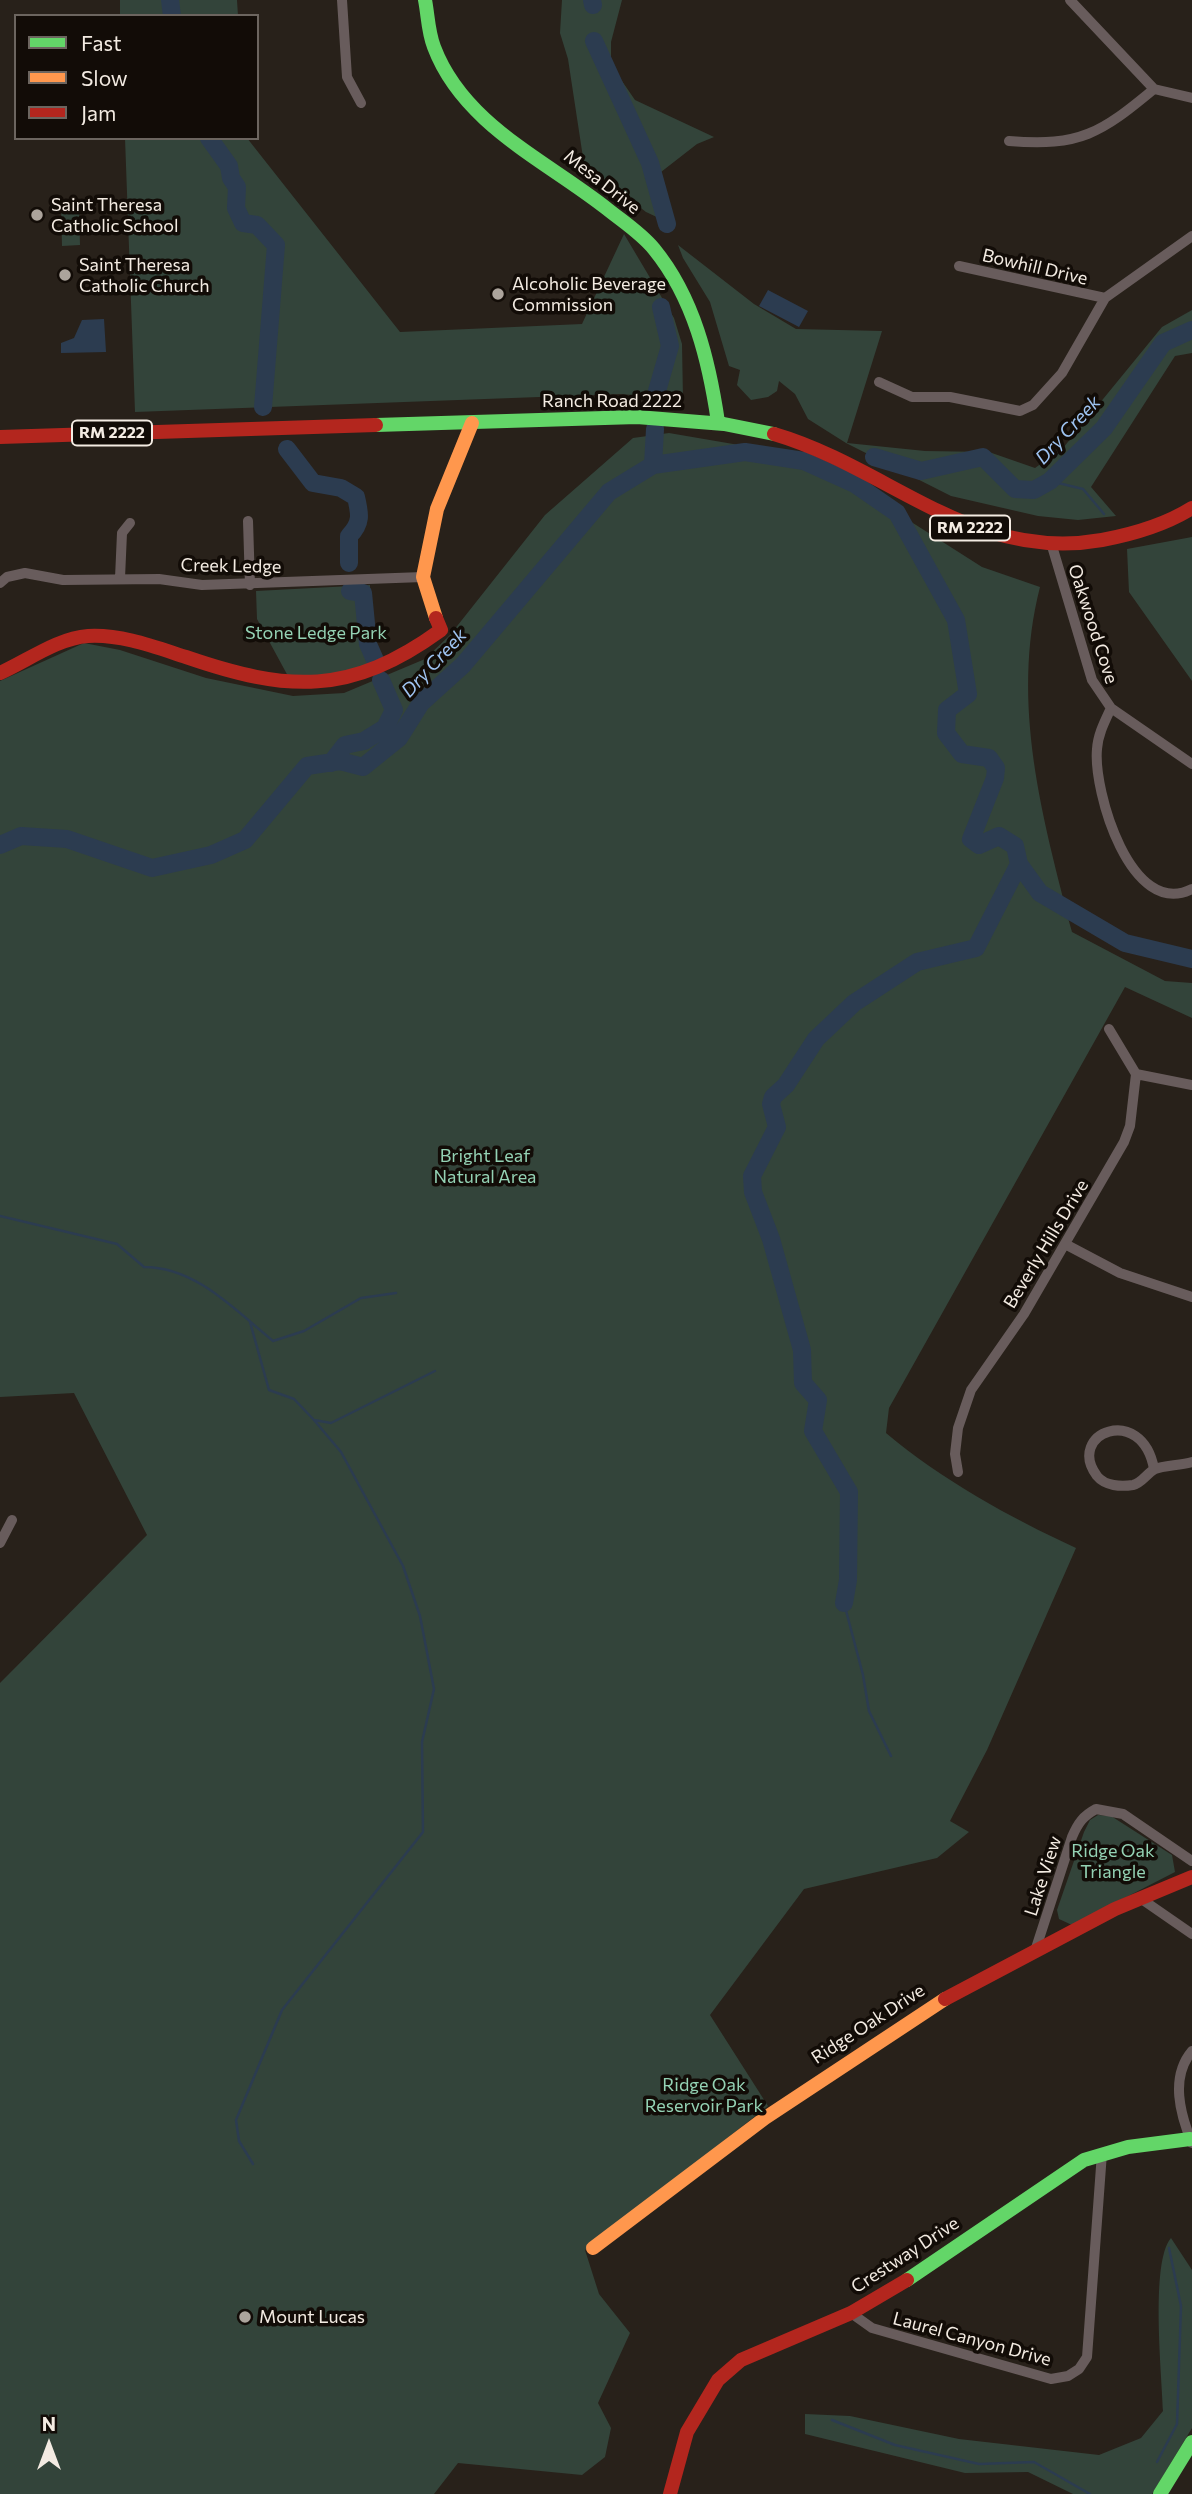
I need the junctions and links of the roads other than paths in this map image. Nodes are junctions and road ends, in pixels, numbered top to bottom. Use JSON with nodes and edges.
{"nodes":[{"id":1,"x":342,"y":0,"type":"edge"},
{"id":2,"x":425,"y":0,"type":"edge"},
{"id":3,"x":1070,"y":0,"type":"edge"},
{"id":4,"x":1154,"y":89,"type":"junction"},
{"id":5,"x":1192,"y":97,"type":"edge"},
{"id":6,"x":361,"y":103,"type":"dead end"},
{"id":7,"x":1009,"y":141,"type":"dead end"},
{"id":8,"x":1192,"y":236,"type":"edge"},
{"id":9,"x":959,"y":266,"type":"dead end"},
{"id":10,"x":1105,"y":298,"type":"junction"},
{"id":11,"x":879,"y":382,"type":"dead end"},
{"id":12,"x":719,"y":422,"type":"junction"},
{"id":13,"x":472,"y":423,"type":"junction"},
{"id":14,"x":0,"y":437,"type":"edge"},
{"id":15,"x":1192,"y":508,"type":"edge"},
{"id":16,"x":248,"y":521,"type":"dead end"},
{"id":17,"x":130,"y":523,"type":"dead end"},
{"id":18,"x":1052,"y":546,"type":"junction"},
{"id":19,"x":423,"y":577,"type":"junction"},
{"id":20,"x":120,"y":579,"type":"junction"},
{"id":21,"x":0,"y":583,"type":"edge"},
{"id":22,"x":250,"y":584,"type":"junction"},
{"id":23,"x":0,"y":673,"type":"edge"},
{"id":24,"x":1111,"y":708,"type":"junction"},
{"id":25,"x":1192,"y":764,"type":"edge"},
{"id":26,"x":1192,"y":889,"type":"edge"},
{"id":27,"x":1109,"y":1029,"type":"dead end"},
{"id":28,"x":1136,"y":1074,"type":"junction"},
{"id":29,"x":1192,"y":1085,"type":"edge"},
{"id":30,"x":1065,"y":1244,"type":"junction"},
{"id":31,"x":1191,"y":1293,"type":"edge"},
{"id":32,"x":1192,"y":1462,"type":"edge"},
{"id":33,"x":1154,"y":1469,"type":"junction"},
{"id":34,"x":958,"y":1472,"type":"dead end"},
{"id":35,"x":12,"y":1520,"type":"dead end"},
{"id":36,"x":0,"y":1543,"type":"edge"},
{"id":37,"x":1192,"y":1861,"type":"edge"},
{"id":38,"x":1192,"y":1878,"type":"edge"},
{"id":39,"x":1140,"y":1898,"type":"junction"},
{"id":40,"x":1192,"y":1934,"type":"edge"},
{"id":41,"x":1036,"y":1948,"type":"junction"},
{"id":42,"x":1192,"y":2051,"type":"edge"},
{"id":43,"x":1191,"y":2141,"type":"edge"},
{"id":44,"x":1102,"y":2153,"type":"junction"},
{"id":45,"x":593,"y":2248,"type":"dead end"},
{"id":46,"x":851,"y":2312,"type":"junction"},
{"id":47,"x":1192,"y":2442,"type":"edge"},
{"id":48,"x":670,"y":2494,"type":"edge"},
{"id":49,"x":1160,"y":2494,"type":"edge"}],
"edges":[{"from":1,"to":6,"type":"street"},
{"from":2,"to":12,"type":"street","name":"Mesa Drive"},
{"from":3,"to":4,"type":"street"},
{"from":4,"to":5,"type":"street"},
{"from":4,"to":7,"type":"street"},
{"from":8,"to":10,"type":"street"},
{"from":9,"to":10,"type":"street","name":"Bowhill Drive"},
{"from":10,"to":11,"type":"street"},
{"from":12,"to":13,"type":"street","name":"Ranch Road 2222","number":"RM 2222"},
{"from":12,"to":18,"type":"street","name":"Ranch Road 2222","number":"RM 2222"},
{"from":13,"to":14,"type":"street","name":"Ranch Road 2222","number":"RM 2222"},
{"from":13,"to":19,"type":"street"},
{"from":15,"to":18,"type":"street","name":"Ranch Road 2222","number":"RM 2222"},
{"from":16,"to":22,"type":"street"},
{"from":17,"to":20,"type":"street"},
{"from":18,"to":24,"type":"street","name":"Oakwood Cove"},
{"from":19,"to":22,"type":"street","name":"Creek Ledge"},
{"from":19,"to":23,"type":"street"},
{"from":20,"to":21,"type":"street","name":"Creek Ledge"},
{"from":20,"to":22,"type":"street","name":"Creek Ledge"},
{"from":24,"to":25,"type":"street","name":"Oakwood Cove"},
{"from":24,"to":26,"type":"street","name":"Oakwood Cove"},
{"from":27,"to":28,"type":"street"},
{"from":28,"to":29,"type":"street"},
{"from":28,"to":30,"type":"street","name":"Beverly Hills Drive"},
{"from":30,"to":31,"type":"street"},
{"from":30,"to":34,"type":"street","name":"Beverly Hills Drive"},
{"from":32,"to":33,"type":"street"},
{"from":33,"to":33,"type":"street"},
{"from":35,"to":36,"type":"street"},
{"from":37,"to":41,"type":"street","name":"Lake View"},
{"from":38,"to":39,"type":"street","name":"Ridge Oak Drive"},
{"from":39,"to":40,"type":"street"},
{"from":39,"to":41,"type":"street","name":"Ridge Oak Drive"},
{"from":41,"to":45,"type":"street","name":"Ridge Oak Drive"},
{"from":42,"to":43,"type":"street"},
{"from":43,"to":44,"type":"street","name":"Crestway Drive"},
{"from":44,"to":46,"type":"street","name":"Crestway Drive"},
{"from":44,"to":46,"type":"street","name":"Laurel Canyon Drive"},
{"from":46,"to":48,"type":"street","name":"Crestway Drive"},
{"from":47,"to":49,"type":"street"}]}
